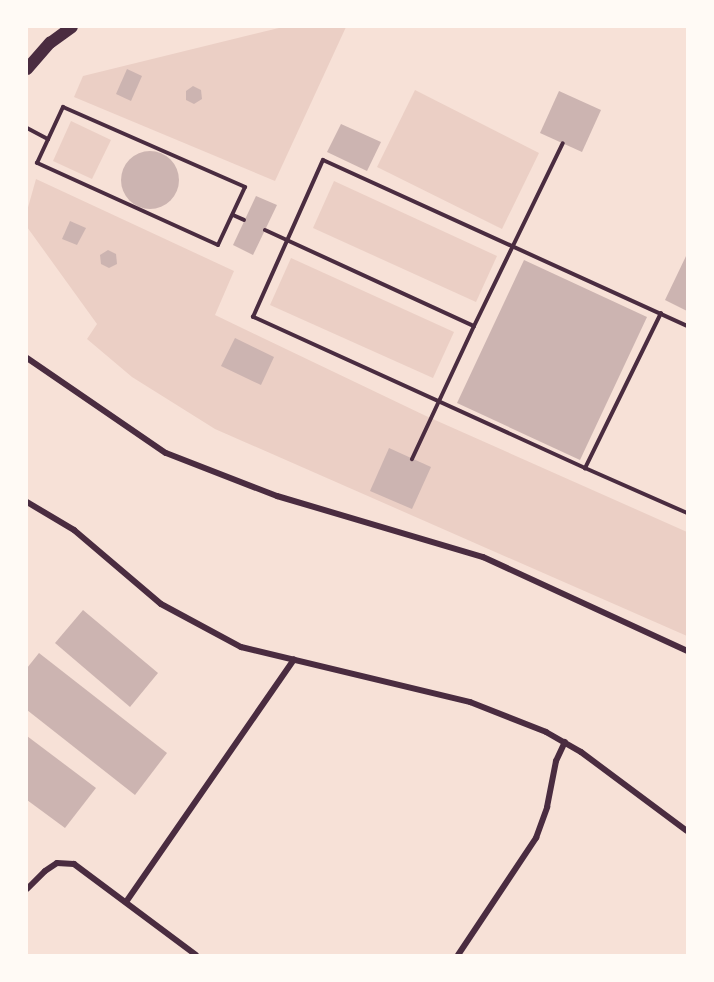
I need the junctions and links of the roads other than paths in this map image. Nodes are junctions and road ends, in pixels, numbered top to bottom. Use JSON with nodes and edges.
{"nodes":[{"id":1,"x":72,"y":27,"type":"edge"},
{"id":2,"x":27,"y":69,"type":"edge"},
{"id":3,"x":27,"y":358,"type":"edge"},
{"id":4,"x":27,"y":502,"type":"edge"},
{"id":5,"x":687,"y":651,"type":"edge"},
{"id":6,"x":294,"y":659,"type":"junction"},
{"id":7,"x":565,"y":742,"type":"junction"},
{"id":8,"x":687,"y":831,"type":"edge"},
{"id":9,"x":27,"y":889,"type":"edge"},
{"id":10,"x":126,"y":902,"type":"junction"},
{"id":11,"x":196,"y":955,"type":"edge"},
{"id":12,"x":458,"y":955,"type":"edge"}],
"edges":[{"from":1,"to":2,"type":"main road"},
{"from":3,"to":5,"type":"street"},
{"from":4,"to":6,"type":"street"},
{"from":6,"to":7,"type":"street"},
{"from":6,"to":10,"type":"street"},
{"from":7,"to":8,"type":"street"},
{"from":7,"to":12,"type":"street"},
{"from":9,"to":10,"type":"street"},
{"from":10,"to":11,"type":"street"}]}
